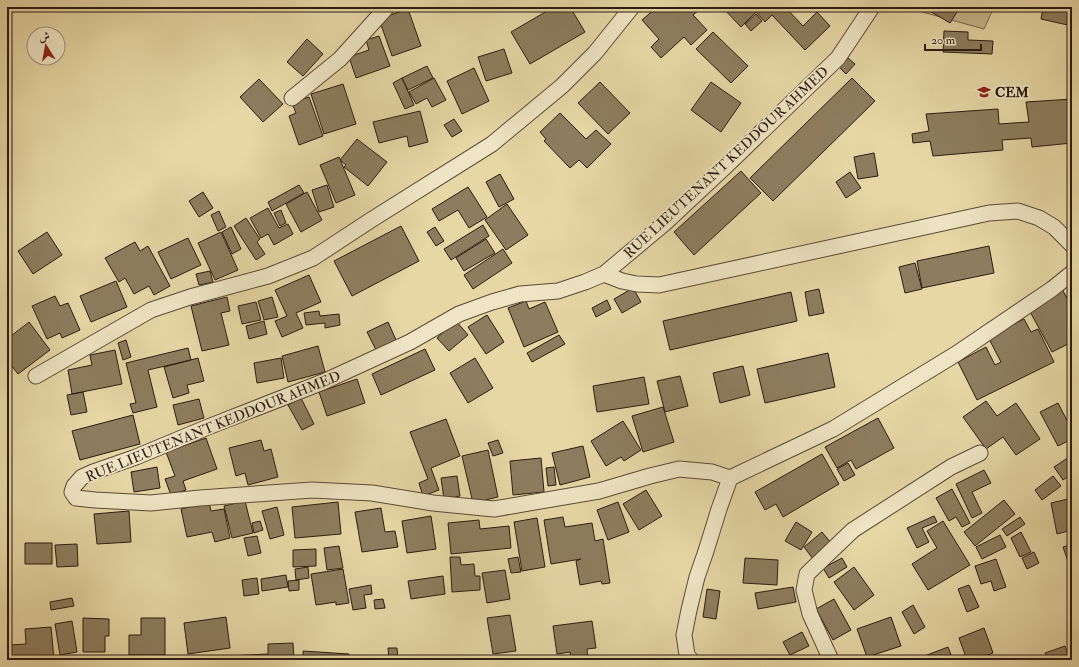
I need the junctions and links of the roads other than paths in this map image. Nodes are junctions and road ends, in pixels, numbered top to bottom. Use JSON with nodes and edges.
{"nodes":[{"id":1,"x":387,"y":7,"type":"edge"},
{"id":2,"x":632,"y":7,"type":"edge"},
{"id":3,"x":872,"y":7,"type":"edge"},
{"id":4,"x":292,"y":98,"type":"dead end"},
{"id":5,"x":1072,"y":245,"type":"edge"},
{"id":6,"x":1072,"y":273,"type":"edge"},
{"id":7,"x":604,"y":274,"type":"junction"},
{"id":8,"x":36,"y":376,"type":"dead end"},
{"id":9,"x":980,"y":453,"type":"dead end"},
{"id":10,"x":730,"y":478,"type":"junction"},
{"id":11,"x":691,"y":660,"type":"edge"},
{"id":12,"x":831,"y":660,"type":"edge"}],
"edges":[{"from":1,"to":4,"type":"street"},
{"from":2,"to":8,"type":"street"},
{"from":3,"to":7,"type":"street","name":"RUE LIEUTENANT KEDDOUR AHMED"},
{"from":5,"to":7,"type":"street"},
{"from":6,"to":10,"type":"street"},
{"from":7,"to":10,"type":"street","name":"RUE LIEUTENANT KEDDOUR AHMED"},
{"from":9,"to":12,"type":"street"},
{"from":10,"to":11,"type":"street"}]}
